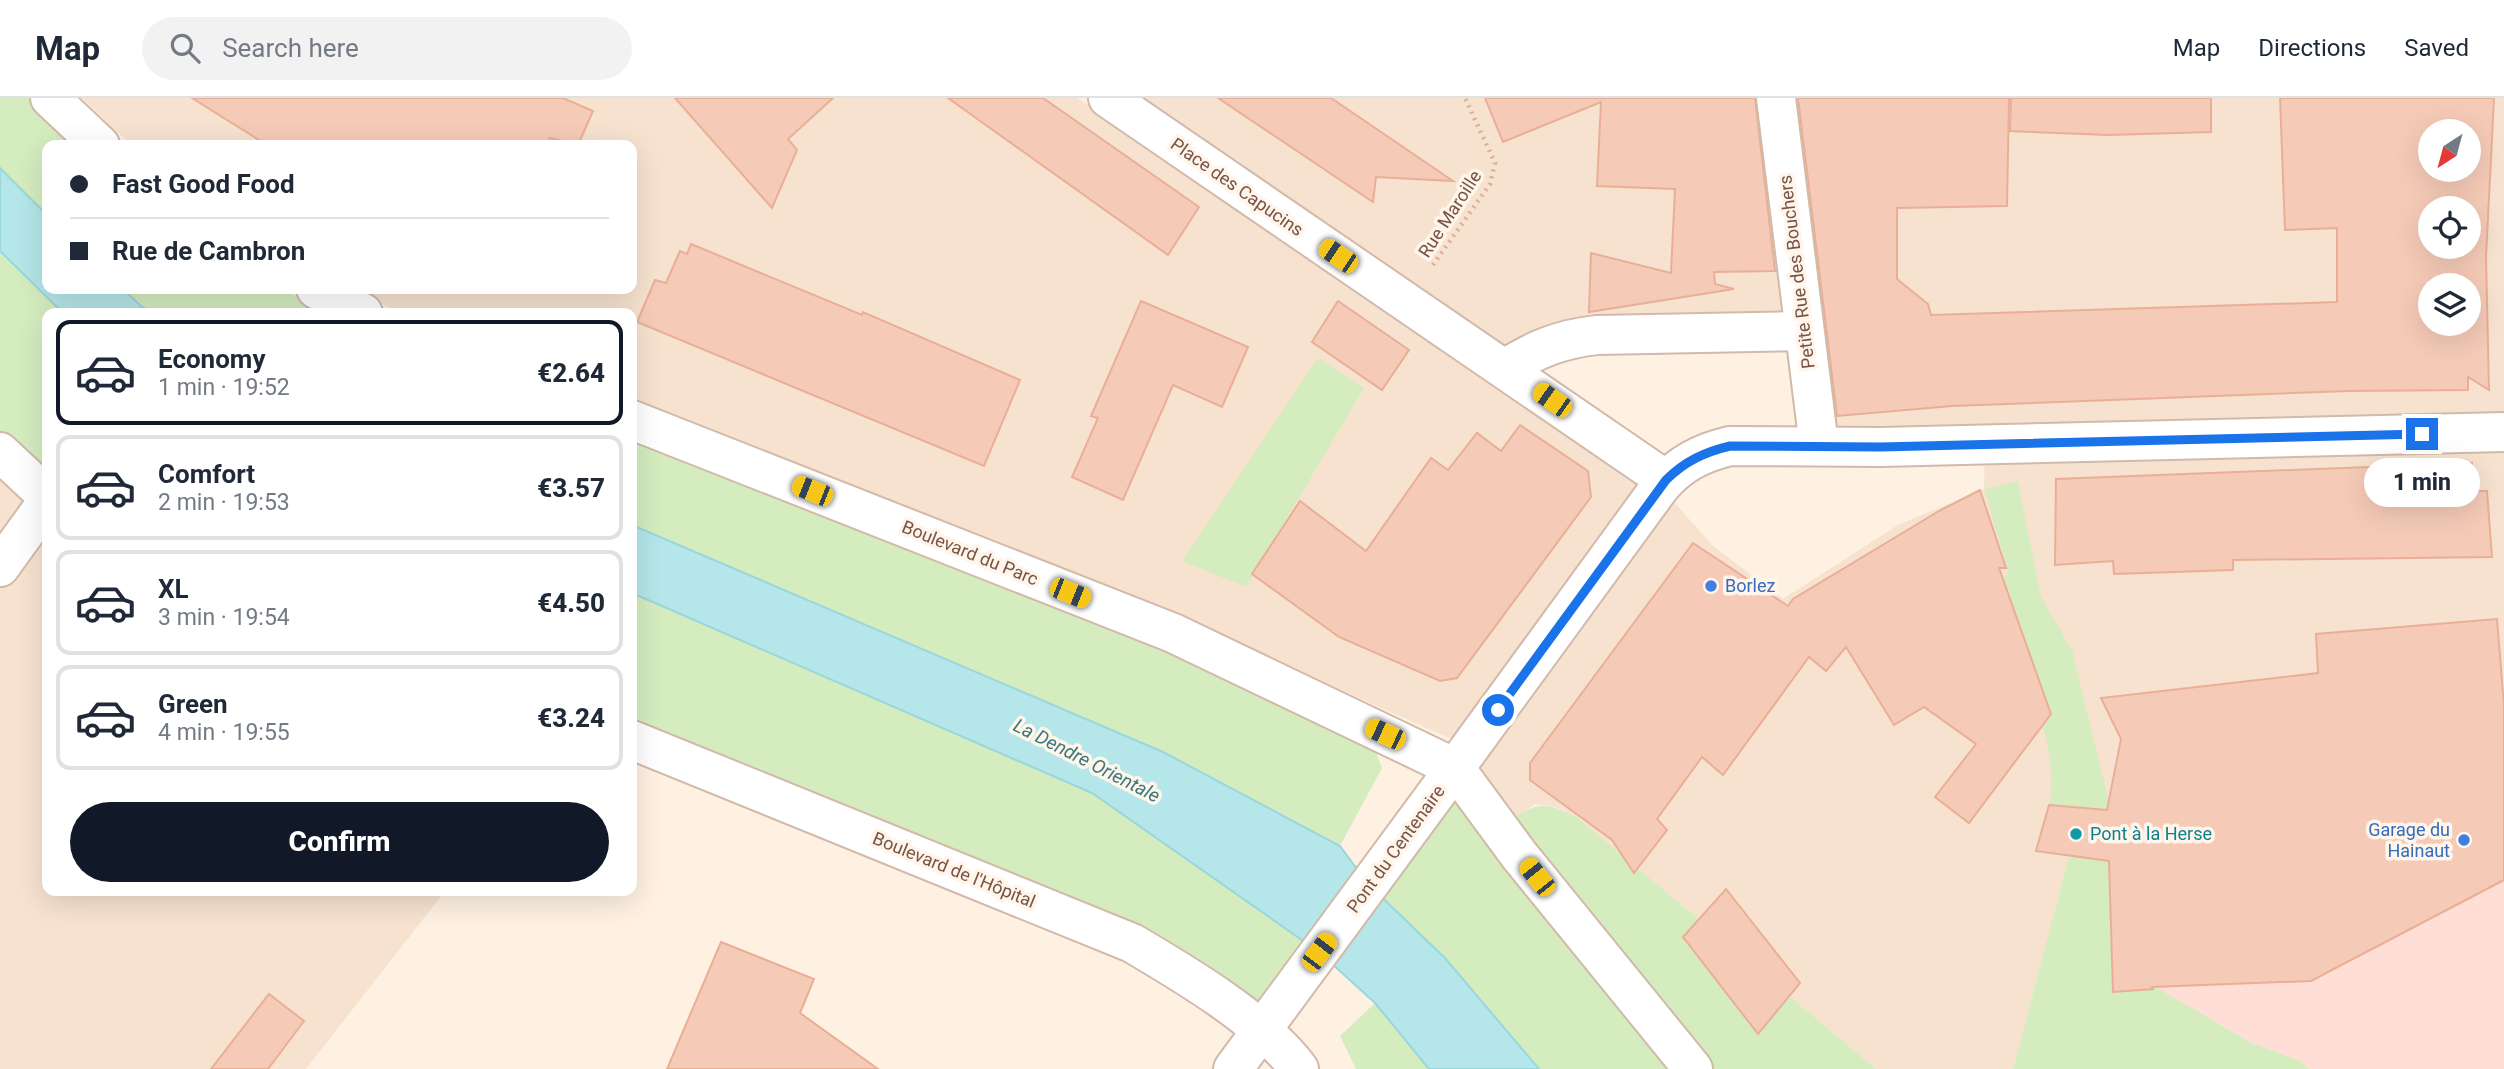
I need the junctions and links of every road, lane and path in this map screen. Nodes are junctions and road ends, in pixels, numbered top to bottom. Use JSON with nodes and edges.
{"nodes":[{"id":1,"x":50,"y":98,"type":"edge"},
{"id":2,"x":1108,"y":98,"type":"edge"},
{"id":3,"x":1465,"y":98,"type":"edge"},
{"id":4,"x":1776,"y":98,"type":"edge"},
{"id":5,"x":95,"y":140,"type":"edge"},
{"id":6,"x":326,"y":294,"type":"edge"},
{"id":7,"x":1407,"y":303,"type":"junction"},
{"id":8,"x":353,"y":308,"type":"edge"},
{"id":9,"x":1804,"y":331,"type":"junction"},
{"id":10,"x":1506,"y":369,"type":"junction"},
{"id":11,"x":637,"y":422,"type":"edge"},
{"id":12,"x":2504,"y":432,"type":"edge"},
{"id":13,"x":1819,"y":446,"type":"junction"},
{"id":14,"x":0,"y":452,"type":"edge"},
{"id":15,"x":1666,"y":480,"type":"junction"},
{"id":16,"x":42,"y":491,"type":"edge"},
{"id":17,"x":42,"y":509,"type":"edge"},
{"id":18,"x":0,"y":567,"type":"edge"},
{"id":19,"x":637,"y":742,"type":"edge"},
{"id":20,"x":1455,"y":768,"type":"junction"},
{"id":21,"x":1271,"y":1017,"type":"junction"},
{"id":22,"x":1233,"y":1069,"type":"edge"},
{"id":23,"x":1300,"y":1069,"type":"edge"},
{"id":24,"x":1693,"y":1069,"type":"edge"}],
"edges":[{"from":1,"to":5,"type":"street"},
{"from":2,"to":7,"type":"street","name":"Place des Capucins"},
{"from":3,"to":7,"type":"path","name":"Rue Maroille"},
{"from":4,"to":9,"type":"street","name":"Petite Rue des Bouchers"},
{"from":6,"to":8,"type":"street"},
{"from":7,"to":10,"type":"street","name":"Place des Capucins"},
{"from":9,"to":10,"type":"street"},
{"from":9,"to":13,"type":"street","name":"Petite Rue des Bouchers"},
{"from":10,"to":15,"type":"street","name":"Place des Capucins"},
{"from":11,"to":20,"type":"street","name":"Boulevard du Parc"},
{"from":12,"to":13,"type":"street","name":"Pont du Centenaire"},
{"from":13,"to":15,"type":"street","name":"Pont du Centenaire"},
{"from":14,"to":16,"type":"street"},
{"from":15,"to":20,"type":"street","name":"Pont du Centenaire"},
{"from":17,"to":18,"type":"street"},
{"from":19,"to":21,"type":"street","name":"Boulevard de l'Hôpital"},
{"from":20,"to":21,"type":"street","name":"Pont du Centenaire"},
{"from":20,"to":24,"type":"street"},
{"from":21,"to":22,"type":"street","name":"Pont du Centenaire"},
{"from":21,"to":23,"type":"street","name":"Boulevard de l'Hôpital"}]}
